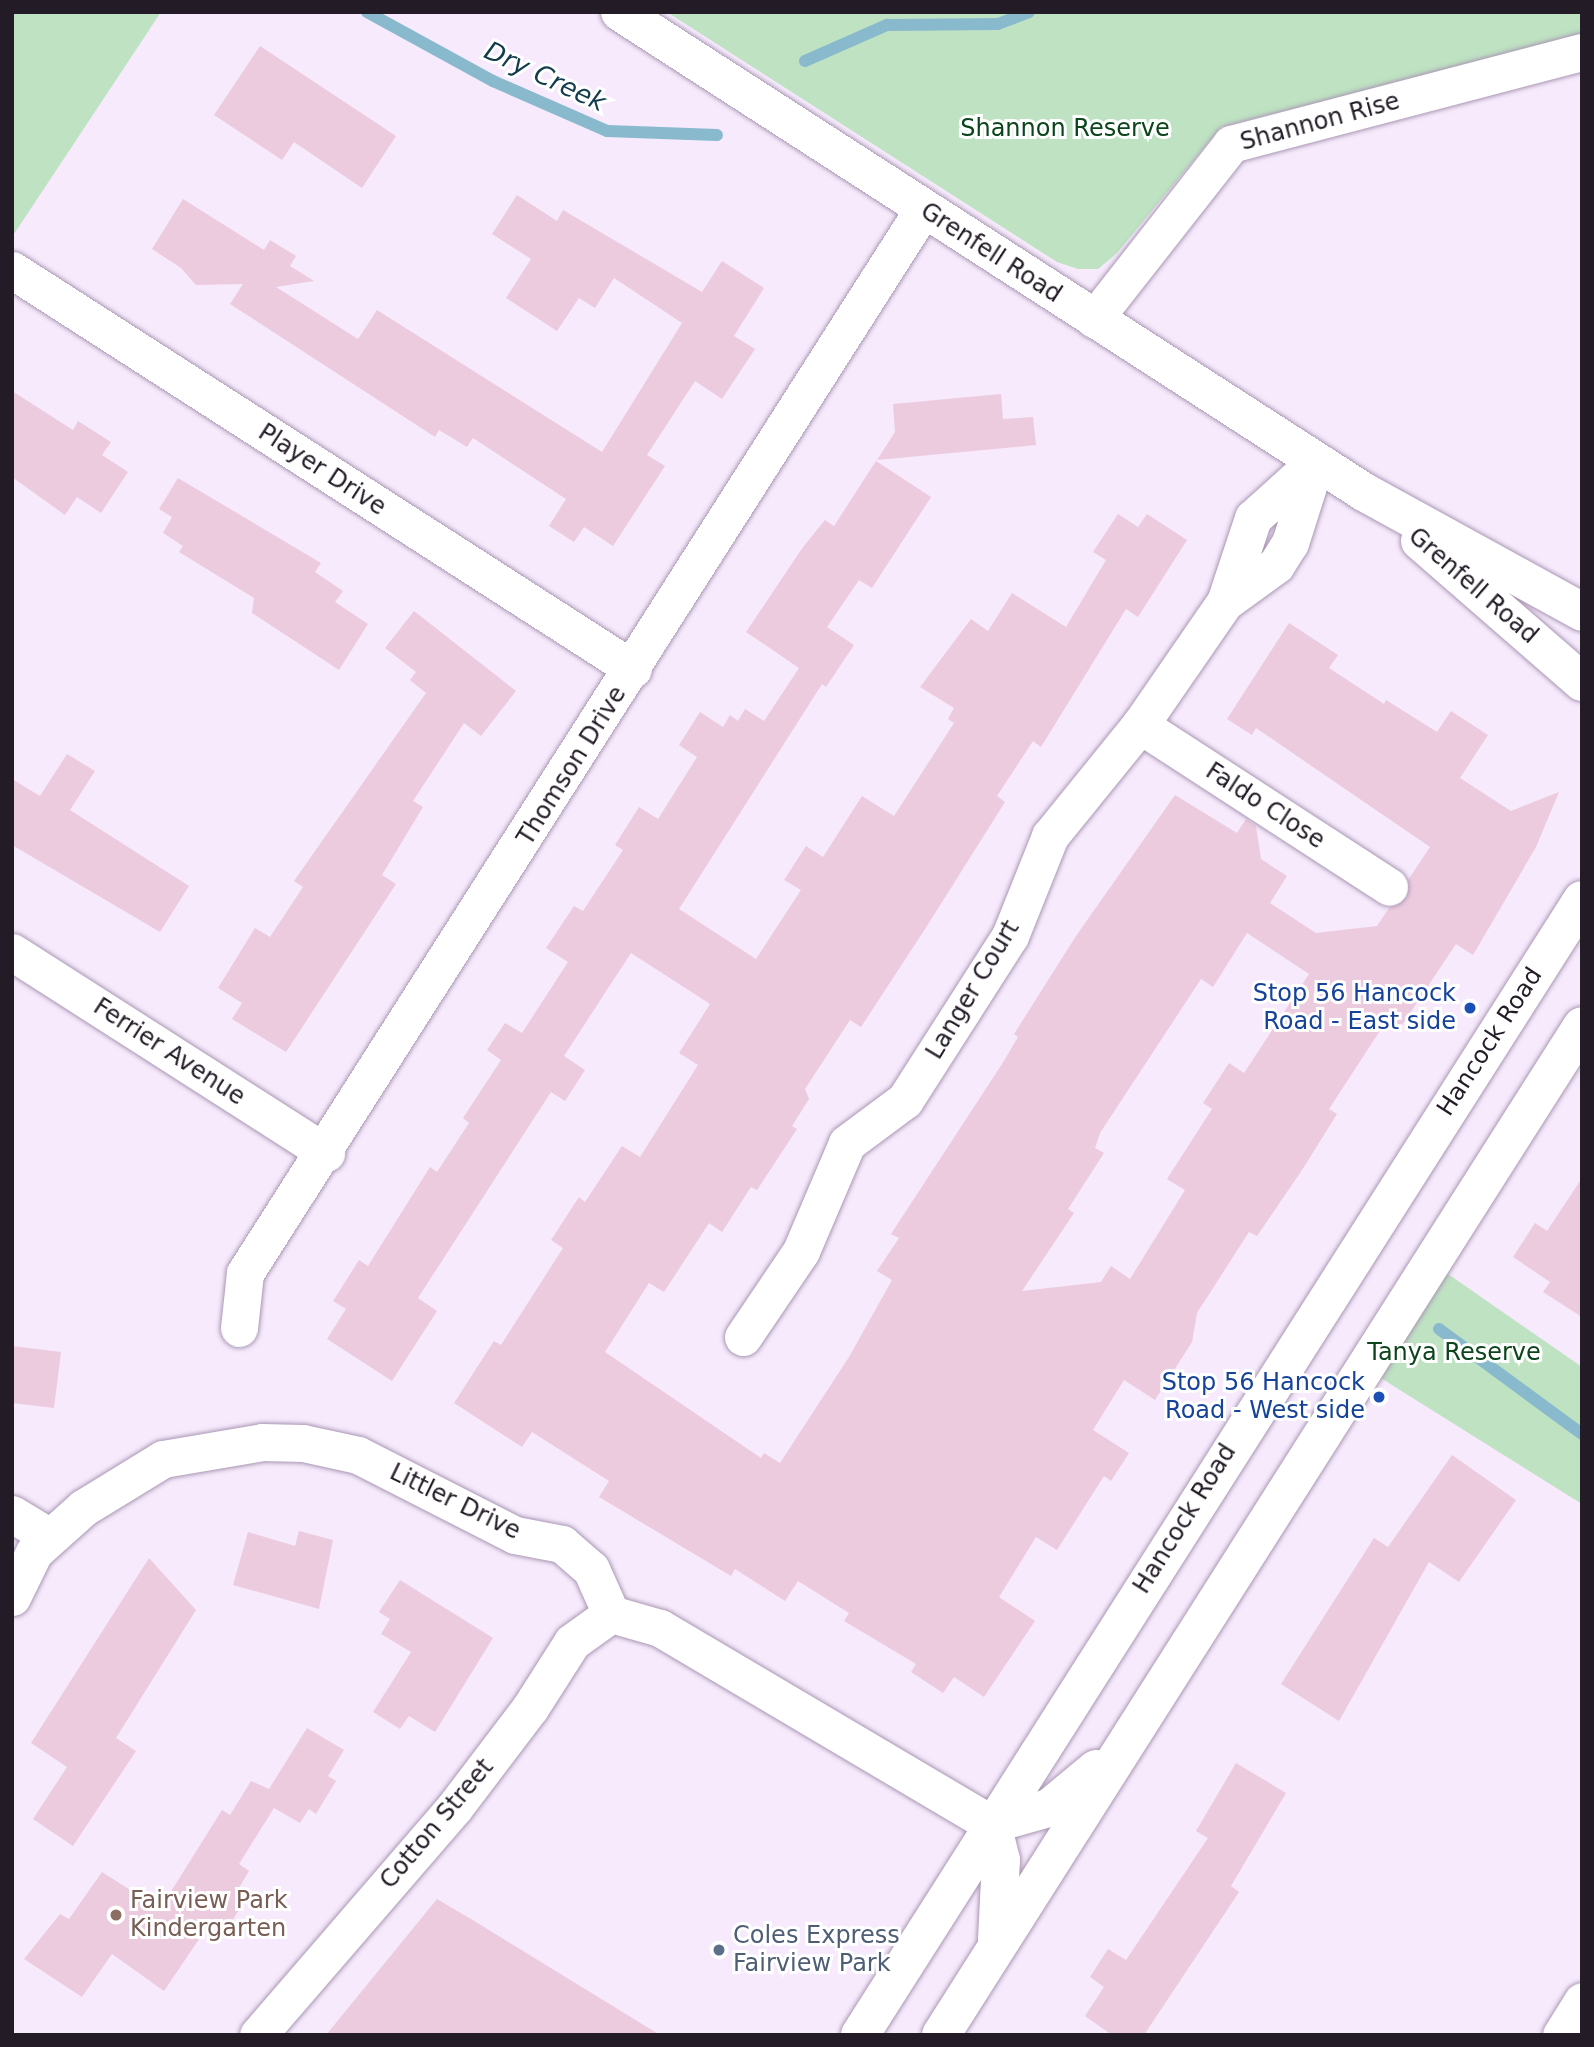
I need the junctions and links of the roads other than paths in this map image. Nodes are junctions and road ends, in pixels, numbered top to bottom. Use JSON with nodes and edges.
{"nodes":[{"id":1,"x":620,"y":12,"type":"edge"},
{"id":2,"x":1582,"y":52,"type":"edge"},
{"id":3,"x":923,"y":209,"type":"junction"},
{"id":4,"x":12,"y":270,"type":"edge"},
{"id":5,"x":1094,"y":319,"type":"junction"},
{"id":6,"x":1316,"y":461,"type":"junction"},
{"id":7,"x":1364,"y":492,"type":"junction"},
{"id":8,"x":1582,"y":612,"type":"edge"},
{"id":9,"x":633,"y":669,"type":"junction"},
{"id":10,"x":1582,"y":682,"type":"edge"},
{"id":11,"x":1140,"y":724,"type":"junction"},
{"id":12,"x":1390,"y":887,"type":"dead end"},
{"id":13,"x":1582,"y":900,"type":"edge"},
{"id":14,"x":12,"y":952,"type":"edge"},
{"id":15,"x":1582,"y":1026,"type":"edge"},
{"id":16,"x":326,"y":1153,"type":"junction"},
{"id":17,"x":239,"y":1328,"type":"dead end"},
{"id":18,"x":743,"y":1337,"type":"dead end"},
{"id":19,"x":12,"y":1514,"type":"edge"},
{"id":20,"x":50,"y":1537,"type":"junction"},
{"id":21,"x":12,"y":1597,"type":"edge"},
{"id":22,"x":611,"y":1614,"type":"junction"},
{"id":23,"x":1126,"y":1742,"type":"junction"},
{"id":24,"x":992,"y":1825,"type":"junction"},
{"id":25,"x":996,"y":1947,"type":"junction"},
{"id":26,"x":1582,"y":2001,"type":"edge"},
{"id":27,"x":258,"y":2035,"type":"edge"},
{"id":28,"x":860,"y":2035,"type":"edge"},
{"id":29,"x":940,"y":2035,"type":"edge"},
{"id":30,"x":1561,"y":2035,"type":"edge"}],
"edges":[{"from":1,"to":3,"type":"main road","name":"Grenfell Road"},
{"from":2,"to":5,"type":"street","name":"Shannon Rise"},
{"from":3,"to":5,"type":"main road","name":"Grenfell Road"},
{"from":3,"to":9,"type":"street","name":"Thomson Drive"},
{"from":4,"to":9,"type":"street","name":"Player Drive"},
{"from":5,"to":6,"type":"main road","name":"Grenfell Road"},
{"from":6,"to":7,"type":"main road","name":"Grenfell Road"},
{"from":6,"to":11,"type":"street","name":"Langer Court"},
{"from":7,"to":8,"type":"main road","name":"Grenfell Road"},
{"from":7,"to":10,"type":"main road","name":"Grenfell Road"},
{"from":9,"to":16,"type":"street","name":"Thomson Drive"},
{"from":11,"to":12,"type":"street","name":"Faldo Close"},
{"from":11,"to":18,"type":"street","name":"Langer Court"},
{"from":13,"to":24,"type":"main road","name":"Hancock Road"},
{"from":14,"to":16,"type":"street","name":"Ferrier Avenue"},
{"from":15,"to":23,"type":"main road"},
{"from":16,"to":17,"type":"street","name":"Thomson Drive"},
{"from":19,"to":20,"type":"street"},
{"from":20,"to":21,"type":"street","name":"Littler Drive"},
{"from":20,"to":22,"type":"street","name":"Littler Drive"},
{"from":22,"to":24,"type":"street"},
{"from":22,"to":27,"type":"street","name":"Cotton Street"},
{"from":23,"to":24,"type":"main road"},
{"from":23,"to":25,"type":"main road"},
{"from":24,"to":25,"type":"main road"},
{"from":24,"to":28,"type":"main road","name":"Hancock Road"},
{"from":25,"to":29,"type":"main road"},
{"from":26,"to":30,"type":"street"}]}
